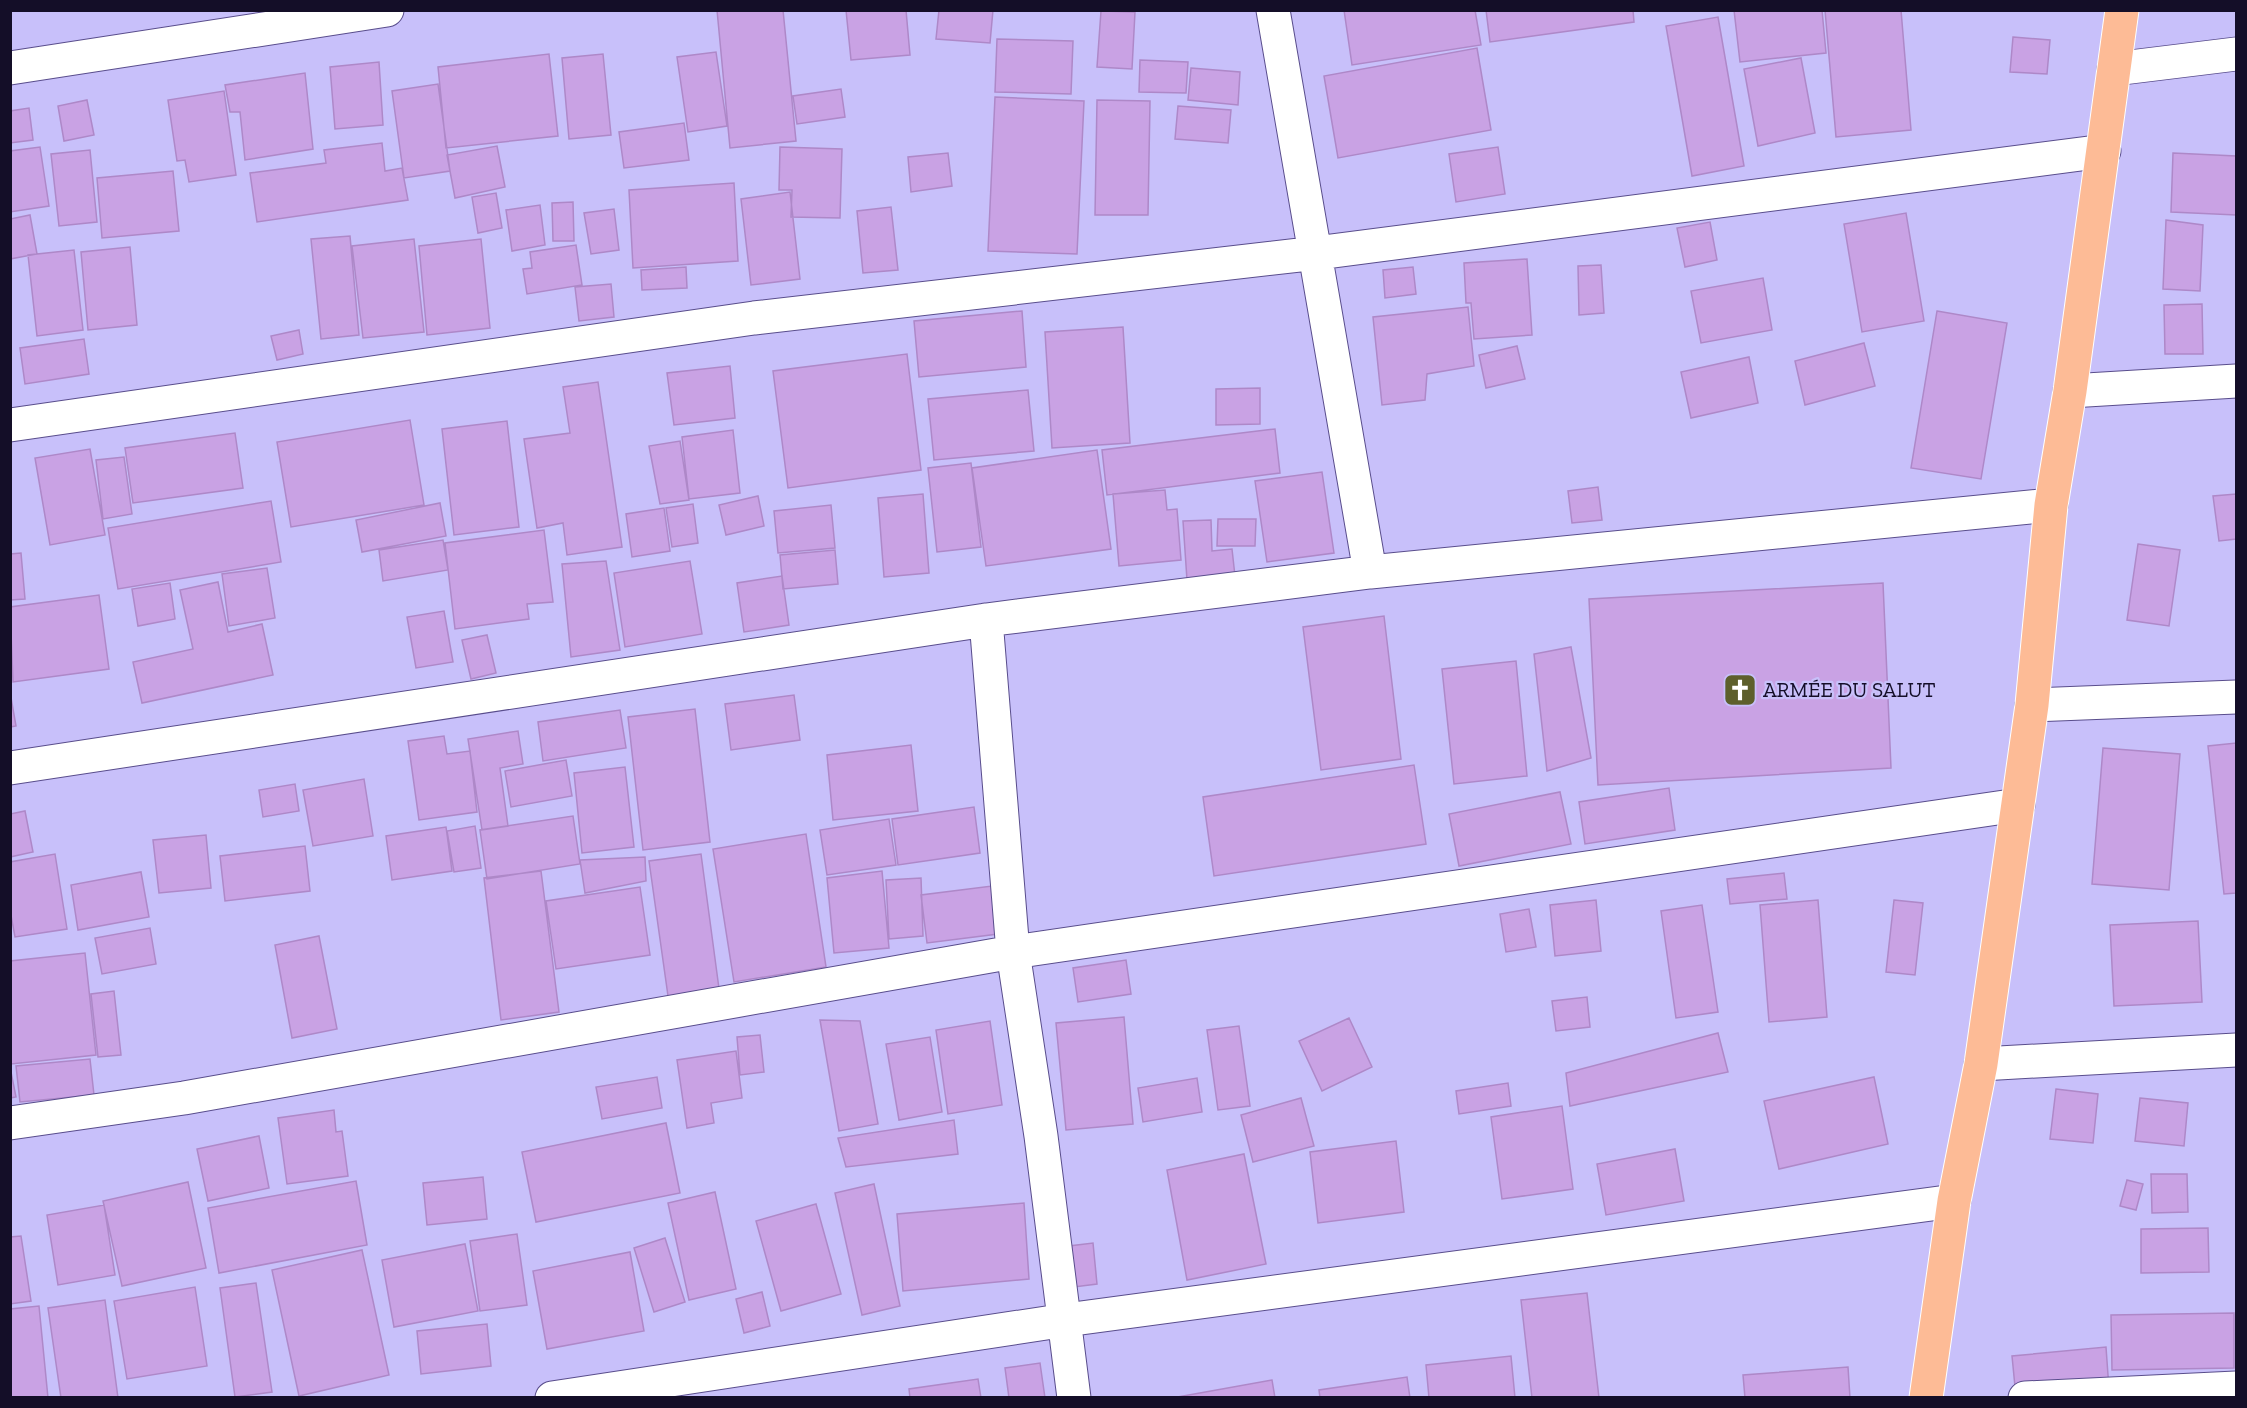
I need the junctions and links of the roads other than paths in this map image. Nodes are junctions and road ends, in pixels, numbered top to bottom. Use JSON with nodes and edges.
{"nodes":[{"id":1,"x":387,"y":10,"type":"edge"},
{"id":2,"x":1273,"y":10,"type":"edge"},
{"id":3,"x":2122,"y":10,"type":"edge"},
{"id":4,"x":2236,"y":54,"type":"edge"},
{"id":5,"x":10,"y":68,"type":"edge"},
{"id":6,"x":2114,"y":69,"type":"junction"},
{"id":7,"x":2104,"y":152,"type":"junction"},
{"id":8,"x":1317,"y":253,"type":"junction"},
{"id":9,"x":2236,"y":381,"type":"edge"},
{"id":10,"x":2070,"y":391,"type":"junction"},
{"id":11,"x":10,"y":425,"type":"edge"},
{"id":12,"x":2051,"y":505,"type":"junction"},
{"id":13,"x":1370,"y":572,"type":"junction"},
{"id":14,"x":986,"y":620,"type":"junction"},
{"id":15,"x":2236,"y":697,"type":"edge"},
{"id":16,"x":2032,"y":705,"type":"junction"},
{"id":17,"x":10,"y":768,"type":"edge"},
{"id":18,"x":2018,"y":805,"type":"junction"},
{"id":19,"x":1013,"y":952,"type":"junction"},
{"id":20,"x":2236,"y":1050,"type":"edge"},
{"id":21,"x":1981,"y":1064,"type":"junction"},
{"id":22,"x":10,"y":1123,"type":"edge"},
{"id":23,"x":1954,"y":1201,"type":"junction"},
{"id":24,"x":1066,"y":1320,"type":"junction"},
{"id":25,"x":2236,"y":1388,"type":"edge"},
{"id":26,"x":552,"y":1398,"type":"edge"},
{"id":27,"x":1074,"y":1398,"type":"edge"},
{"id":28,"x":1926,"y":1398,"type":"edge"},
{"id":29,"x":2025,"y":1398,"type":"edge"}],
"edges":[{"from":1,"to":5,"type":"street"},
{"from":2,"to":8,"type":"street"},
{"from":3,"to":6,"type":"highway"},
{"from":4,"to":6,"type":"street"},
{"from":6,"to":7,"type":"highway"},
{"from":7,"to":8,"type":"street"},
{"from":7,"to":10,"type":"highway"},
{"from":8,"to":11,"type":"street"},
{"from":8,"to":13,"type":"street"},
{"from":9,"to":10,"type":"street"},
{"from":10,"to":12,"type":"highway"},
{"from":12,"to":13,"type":"street"},
{"from":12,"to":16,"type":"highway"},
{"from":13,"to":14,"type":"street"},
{"from":14,"to":17,"type":"street"},
{"from":14,"to":19,"type":"street"},
{"from":15,"to":16,"type":"street"},
{"from":16,"to":18,"type":"highway"},
{"from":18,"to":19,"type":"street"},
{"from":18,"to":21,"type":"highway"},
{"from":19,"to":22,"type":"street"},
{"from":19,"to":24,"type":"street"},
{"from":20,"to":21,"type":"street"},
{"from":21,"to":23,"type":"highway"},
{"from":23,"to":24,"type":"street"},
{"from":23,"to":28,"type":"highway"},
{"from":24,"to":26,"type":"street"},
{"from":24,"to":27,"type":"street"},
{"from":25,"to":29,"type":"street"}]}
